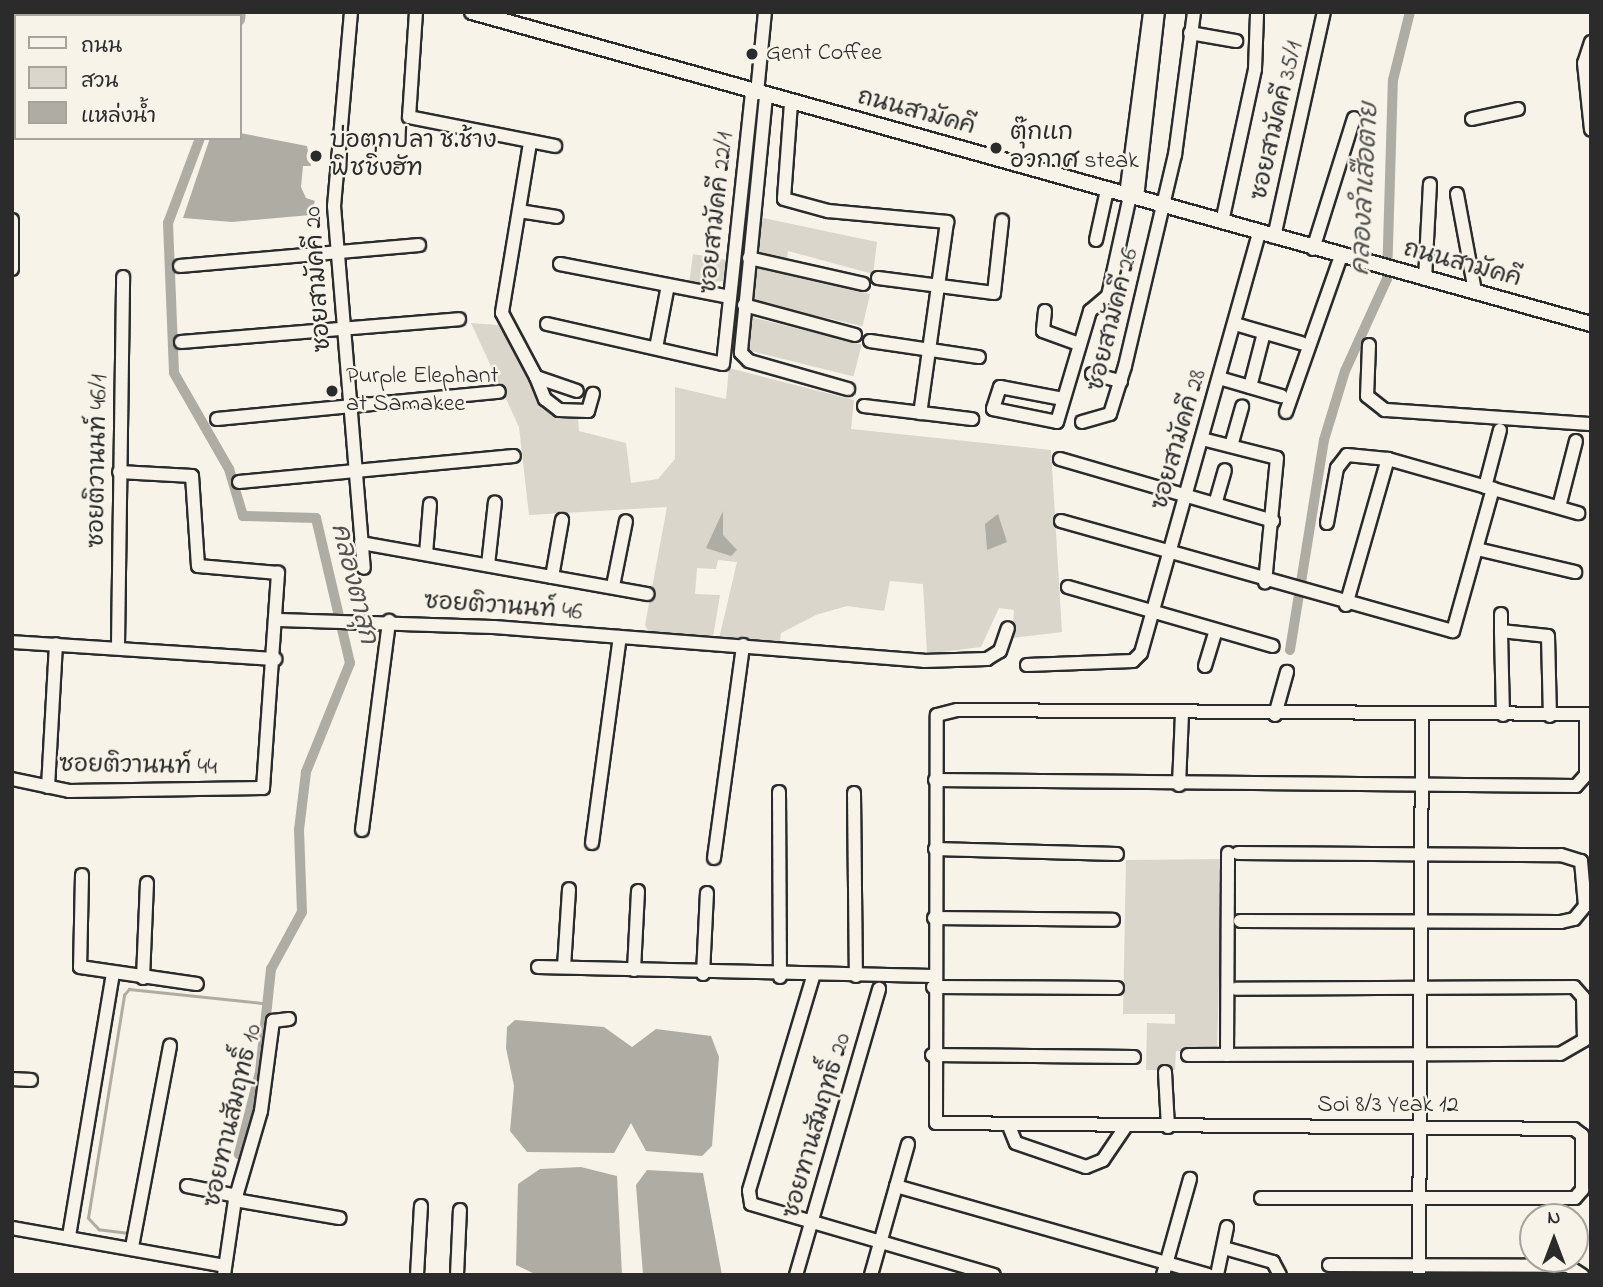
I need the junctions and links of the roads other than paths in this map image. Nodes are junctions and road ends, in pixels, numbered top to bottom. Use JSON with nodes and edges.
{"nodes":[{"id":1,"x":351,"y":12,"type":"edge"},
{"id":2,"x":416,"y":12,"type":"edge"},
{"id":3,"x":472,"y":12,"type":"edge"},
{"id":4,"x":765,"y":12,"type":"edge"},
{"id":5,"x":1150,"y":12,"type":"edge"},
{"id":6,"x":1158,"y":12,"type":"edge"},
{"id":7,"x":1194,"y":12,"type":"edge"},
{"id":8,"x":1257,"y":14,"type":"edge"},
{"id":9,"x":1324,"y":14,"type":"edge"},
{"id":10,"x":1190,"y":33,"type":"junction"},
{"id":11,"x":1236,"y":41,"type":"dead end"},
{"id":12,"x":1591,"y":43,"type":"edge"},
{"id":13,"x":758,"y":94,"type":"junction"},
{"id":14,"x":791,"y":103,"type":"junction"},
{"id":15,"x":1518,"y":109,"type":"dead end"},
{"id":16,"x":1354,"y":118,"type":"dead end"},
{"id":17,"x":1472,"y":119,"type":"dead end"},
{"id":18,"x":1591,"y":130,"type":"edge"},
{"id":19,"x":530,"y":143,"type":"junction"},
{"id":20,"x":555,"y":146,"type":"dead end"},
{"id":21,"x":1430,"y":184,"type":"dead end"},
{"id":22,"x":1107,"y":190,"type":"junction"},
{"id":23,"x":1457,"y":194,"type":"dead end"},
{"id":24,"x":1131,"y":196,"type":"junction"},
{"id":25,"x":1162,"y":206,"type":"junction"},
{"id":26,"x":519,"y":211,"type":"junction"},
{"id":27,"x":557,"y":217,"type":"dead end"},
{"id":28,"x":1002,"y":220,"type":"dead end"},
{"id":29,"x":1222,"y":222,"type":"junction"},
{"id":30,"x":14,"y":224,"type":"edge"},
{"id":31,"x":1259,"y":232,"type":"junction"},
{"id":32,"x":1274,"y":237,"type":"junction"},
{"id":33,"x":1096,"y":240,"type":"dead end"},
{"id":34,"x":419,"y":245,"type":"dead end"},
{"id":35,"x":1313,"y":248,"type":"junction"},
{"id":36,"x":336,"y":250,"type":"junction"},
{"id":37,"x":1341,"y":256,"type":"junction"},
{"id":38,"x":749,"y":258,"type":"junction"},
{"id":39,"x":560,"y":264,"type":"dead end"},
{"id":40,"x":180,"y":266,"type":"dead end"},
{"id":41,"x":12,"y":269,"type":"edge"},
{"id":42,"x":123,"y":277,"type":"dead end"},
{"id":43,"x":878,"y":278,"type":"dead end"},
{"id":44,"x":1425,"y":279,"type":"junction"},
{"id":45,"x":863,"y":284,"type":"dead end"},
{"id":46,"x":668,"y":285,"type":"junction"},
{"id":47,"x":938,"y":286,"type":"junction"},
{"id":48,"x":1475,"y":291,"type":"junction"},
{"id":49,"x":730,"y":297,"type":"junction"},
{"id":50,"x":744,"y":306,"type":"junction"},
{"id":51,"x":1045,"y":311,"type":"dead end"},
{"id":52,"x":459,"y":319,"type":"dead end"},
{"id":53,"x":547,"y":324,"type":"dead end"},
{"id":54,"x":1235,"y":324,"type":"junction"},
{"id":55,"x":1591,"y":324,"type":"edge"},
{"id":56,"x":342,"y":330,"type":"junction"},
{"id":57,"x":1264,"y":332,"type":"junction"},
{"id":58,"x":855,"y":335,"type":"dead end"},
{"id":59,"x":870,"y":341,"type":"dead end"},
{"id":60,"x":181,"y":342,"type":"dead end"},
{"id":61,"x":1301,"y":343,"type":"dead end"},
{"id":62,"x":1079,"y":344,"type":"junction"},
{"id":63,"x":1369,"y":345,"type":"dead end"},
{"id":64,"x":656,"y":348,"type":"junction"},
{"id":65,"x":929,"y":350,"type":"junction"},
{"id":66,"x":979,"y":357,"type":"dead end"},
{"id":67,"x":1091,"y":374,"type":"dead end"},
{"id":68,"x":536,"y":377,"type":"junction"},
{"id":69,"x":1219,"y":378,"type":"junction"},
{"id":70,"x":1121,"y":381,"type":"junction"},
{"id":71,"x":1250,"y":387,"type":"junction"},
{"id":72,"x":848,"y":389,"type":"dead end"},
{"id":73,"x":577,"y":391,"type":"dead end"},
{"id":74,"x":499,"y":392,"type":"dead end"},
{"id":75,"x":593,"y":394,"type":"dead end"},
{"id":76,"x":1280,"y":396,"type":"dead end"},
{"id":77,"x":1063,"y":400,"type":"junction"},
{"id":78,"x":864,"y":406,"type":"dead end"},
{"id":79,"x":349,"y":407,"type":"junction"},
{"id":80,"x":1242,"y":407,"type":"dead end"},
{"id":81,"x":1286,"y":412,"type":"dead end"},
{"id":82,"x":920,"y":413,"type":"junction"},
{"id":83,"x":217,"y":419,"type":"dead end"},
{"id":84,"x":972,"y":419,"type":"dead end"},
{"id":85,"x":1082,"y":422,"type":"dead end"},
{"id":86,"x":1591,"y":424,"type":"edge"},
{"id":87,"x":1500,"y":430,"type":"dead end"},
{"id":88,"x":1202,"y":439,"type":"junction"},
{"id":89,"x":1576,"y":441,"type":"dead end"},
{"id":90,"x":1231,"y":446,"type":"junction"},
{"id":91,"x":513,"y":456,"type":"dead end"},
{"id":92,"x":1060,"y":459,"type":"dead end"},
{"id":93,"x":1388,"y":459,"type":"junction"},
{"id":94,"x":1225,"y":470,"type":"dead end"},
{"id":95,"x":119,"y":472,"type":"junction"},
{"id":96,"x":356,"y":472,"type":"junction"},
{"id":97,"x":239,"y":482,"type":"dead end"},
{"id":98,"x":1489,"y":488,"type":"junction"},
{"id":99,"x":1187,"y":493,"type":"junction"},
{"id":100,"x":1216,"y":501,"type":"junction"},
{"id":101,"x":495,"y":502,"type":"dead end"},
{"id":102,"x":430,"y":504,"type":"dead end"},
{"id":103,"x":1559,"y":507,"type":"junction"},
{"id":104,"x":1578,"y":513,"type":"dead end"},
{"id":105,"x":562,"y":520,"type":"dead end"},
{"id":106,"x":626,"y":521,"type":"dead end"},
{"id":107,"x":1061,"y":521,"type":"dead end"},
{"id":108,"x":1273,"y":521,"type":"junction"},
{"id":109,"x":1327,"y":523,"type":"dead end"},
{"id":110,"x":361,"y":543,"type":"junction"},
{"id":111,"x":1477,"y":549,"type":"junction"},
{"id":112,"x":1170,"y":553,"type":"junction"},
{"id":113,"x":425,"y":554,"type":"junction"},
{"id":114,"x":488,"y":565,"type":"junction"},
{"id":115,"x":364,"y":568,"type":"dead end"},
{"id":116,"x":1576,"y":572,"type":"dead end"},
{"id":117,"x":552,"y":577,"type":"junction"},
{"id":118,"x":1265,"y":582,"type":"junction"},
{"id":119,"x":613,"y":586,"type":"junction"},
{"id":120,"x":1068,"y":587,"type":"dead end"},
{"id":121,"x":648,"y":594,"type":"dead end"},
{"id":122,"x":1346,"y":605,"type":"junction"},
{"id":123,"x":1153,"y":613,"type":"junction"},
{"id":124,"x":1501,"y":614,"type":"dead end"},
{"id":125,"x":278,"y":620,"type":"junction"},
{"id":126,"x":389,"y":621,"type":"junction"},
{"id":127,"x":1008,"y":628,"type":"dead end"},
{"id":128,"x":1216,"y":631,"type":"junction"},
{"id":129,"x":1501,"y":631,"type":"junction"},
{"id":130,"x":620,"y":637,"type":"junction"},
{"id":131,"x":12,"y":642,"type":"edge"},
{"id":132,"x":55,"y":645,"type":"junction"},
{"id":133,"x":118,"y":645,"type":"junction"},
{"id":134,"x":743,"y":645,"type":"junction"},
{"id":135,"x":1273,"y":646,"type":"dead end"},
{"id":136,"x":275,"y":659,"type":"junction"},
{"id":137,"x":1027,"y":665,"type":"dead end"},
{"id":138,"x":1205,"y":666,"type":"dead end"},
{"id":139,"x":1287,"y":673,"type":"dead end"},
{"id":140,"x":1182,"y":714,"type":"junction"},
{"id":141,"x":1589,"y":714,"type":"edge"},
{"id":142,"x":1275,"y":715,"type":"junction"},
{"id":143,"x":1503,"y":715,"type":"junction"},
{"id":144,"x":1422,"y":716,"type":"junction"},
{"id":145,"x":1550,"y":716,"type":"junction"},
{"id":146,"x":12,"y":779,"type":"edge"},
{"id":147,"x":935,"y":780,"type":"junction"},
{"id":148,"x":1179,"y":785,"type":"junction"},
{"id":149,"x":1422,"y":785,"type":"junction"},
{"id":150,"x":48,"y":787,"type":"junction"},
{"id":151,"x":779,"y":792,"type":"dead end"},
{"id":152,"x":854,"y":793,"type":"dead end"},
{"id":153,"x":362,"y":830,"type":"dead end"},
{"id":154,"x":592,"y":843,"type":"dead end"},
{"id":155,"x":935,"y":849,"type":"junction"},
{"id":156,"x":1421,"y":853,"type":"junction"},
{"id":157,"x":1116,"y":854,"type":"dead end"},
{"id":158,"x":714,"y":858,"type":"dead end"},
{"id":159,"x":82,"y":875,"type":"dead end"},
{"id":160,"x":147,"y":883,"type":"dead end"},
{"id":161,"x":569,"y":889,"type":"dead end"},
{"id":162,"x":638,"y":891,"type":"dead end"},
{"id":163,"x":707,"y":893,"type":"dead end"},
{"id":164,"x":934,"y":918,"type":"junction"},
{"id":165,"x":1113,"y":920,"type":"dead end"},
{"id":166,"x":1240,"y":921,"type":"dead end"},
{"id":167,"x":1421,"y":921,"type":"junction"},
{"id":168,"x":538,"y":967,"type":"dead end"},
{"id":169,"x":564,"y":967,"type":"junction"},
{"id":170,"x":634,"y":970,"type":"junction"},
{"id":171,"x":113,"y":974,"type":"junction"},
{"id":172,"x":704,"y":974,"type":"junction"},
{"id":173,"x":856,"y":976,"type":"junction"},
{"id":174,"x":780,"y":977,"type":"junction"},
{"id":175,"x":813,"y":977,"type":"junction"},
{"id":176,"x":143,"y":978,"type":"junction"},
{"id":177,"x":933,"y":981,"type":"junction"},
{"id":178,"x":197,"y":984,"type":"dead end"},
{"id":179,"x":1420,"y":986,"type":"junction"},
{"id":180,"x":1117,"y":988,"type":"dead end"},
{"id":181,"x":879,"y":989,"type":"dead end"},
{"id":182,"x":1236,"y":989,"type":"dead end"},
{"id":183,"x":289,"y":1019,"type":"dead end"},
{"id":184,"x":170,"y":1046,"type":"dead end"},
{"id":185,"x":1419,"y":1054,"type":"junction"},
{"id":186,"x":932,"y":1055,"type":"junction"},
{"id":187,"x":1188,"y":1055,"type":"dead end"},
{"id":188,"x":1227,"y":1055,"type":"junction"},
{"id":189,"x":1134,"y":1057,"type":"dead end"},
{"id":190,"x":1165,"y":1072,"type":"dead end"},
{"id":191,"x":12,"y":1079,"type":"edge"},
{"id":192,"x":31,"y":1080,"type":"dead end"},
{"id":193,"x":1009,"y":1126,"type":"junction"},
{"id":194,"x":1418,"y":1126,"type":"junction"},
{"id":195,"x":1125,"y":1127,"type":"junction"},
{"id":196,"x":1168,"y":1127,"type":"junction"},
{"id":197,"x":908,"y":1144,"type":"dead end"},
{"id":198,"x":1190,"y":1179,"type":"dead end"},
{"id":199,"x":187,"y":1186,"type":"dead end"},
{"id":200,"x":896,"y":1186,"type":"junction"},
{"id":201,"x":1419,"y":1197,"type":"junction"},
{"id":202,"x":236,"y":1198,"type":"junction"},
{"id":203,"x":1261,"y":1198,"type":"dead end"},
{"id":204,"x":421,"y":1206,"type":"dead end"},
{"id":205,"x":460,"y":1210,"type":"dead end"},
{"id":206,"x":339,"y":1218,"type":"dead end"},
{"id":207,"x":813,"y":1221,"type":"junction"},
{"id":208,"x":1227,"y":1227,"type":"dead end"},
{"id":209,"x":12,"y":1228,"type":"edge"},
{"id":210,"x":69,"y":1236,"type":"junction"},
{"id":211,"x":881,"y":1241,"type":"junction"},
{"id":212,"x":132,"y":1247,"type":"junction"},
{"id":213,"x":1224,"y":1248,"type":"junction"},
{"id":214,"x":1329,"y":1265,"type":"dead end"},
{"id":215,"x":1164,"y":1270,"type":"edge"},
{"id":216,"x":224,"y":1271,"type":"edge"},
{"id":217,"x":1419,"y":1271,"type":"edge"},
{"id":218,"x":417,"y":1275,"type":"edge"},
{"id":219,"x":457,"y":1275,"type":"edge"},
{"id":220,"x":796,"y":1275,"type":"edge"},
{"id":221,"x":871,"y":1275,"type":"edge"},
{"id":222,"x":994,"y":1275,"type":"edge"},
{"id":223,"x":1208,"y":1275,"type":"edge"},
{"id":224,"x":1217,"y":1275,"type":"edge"},
{"id":225,"x":1280,"y":1275,"type":"edge"},
{"id":226,"x":1582,"y":1275,"type":"edge"}],
"edges":[{"from":1,"to":36,"type":"street","name":"ซอยสามัคคี 20"},
{"from":2,"to":19,"type":"street"},
{"from":3,"to":13,"type":"main road","name":"ถนนสามัคคี"},
{"from":4,"to":13,"type":"street"},
{"from":5,"to":24,"type":"street"},
{"from":6,"to":24,"type":"street"},
{"from":7,"to":10,"type":"street","name":"ซอยสามัคคี 26"},
{"from":8,"to":29,"type":"street"},
{"from":9,"to":32,"type":"street","name":"ซอยสามัคคี 35/1"},
{"from":10,"to":11,"type":"street"},
{"from":10,"to":25,"type":"street","name":"ซอยสามัคคี 26"},
{"from":12,"to":18,"type":"street"},
{"from":13,"to":14,"type":"main road","name":"ถนนสามัคคี"},
{"from":13,"to":38,"type":"street"},
{"from":13,"to":49,"type":"street","name":"ซอยสามัคคี 22/1"},
{"from":14,"to":22,"type":"main road","name":"ถนนสามัคคี"},
{"from":14,"to":47,"type":"street"},
{"from":15,"to":17,"type":"street"},
{"from":16,"to":35,"type":"street"},
{"from":19,"to":20,"type":"street"},
{"from":19,"to":26,"type":"street"},
{"from":21,"to":44,"type":"street"},
{"from":22,"to":24,"type":"main road","name":"ถนนสามัคคี"},
{"from":22,"to":33,"type":"street"},
{"from":23,"to":48,"type":"street"},
{"from":24,"to":25,"type":"main road","name":"ถนนสามัคคี"},
{"from":24,"to":62,"type":"street"},
{"from":25,"to":29,"type":"main road","name":"ถนนสามัคคี"},
{"from":25,"to":70,"type":"street","name":"ซอยสามัคคี 26"},
{"from":26,"to":27,"type":"street"},
{"from":26,"to":68,"type":"street"},
{"from":28,"to":47,"type":"street"},
{"from":29,"to":31,"type":"main road","name":"ถนนสามัคคี"},
{"from":30,"to":41,"type":"street"},
{"from":31,"to":32,"type":"main road","name":"ถนนสามัคคี"},
{"from":31,"to":54,"type":"street","name":"ซอยสามัคคี 28"},
{"from":32,"to":35,"type":"main road","name":"ถนนสามัคคี"},
{"from":34,"to":36,"type":"street"},
{"from":35,"to":37,"type":"main road","name":"ถนนสามัคคี"},
{"from":36,"to":40,"type":"street"},
{"from":36,"to":56,"type":"street","name":"ซอยสามัคคี 20"},
{"from":37,"to":44,"type":"main road","name":"ถนนสามัคคี"},
{"from":37,"to":81,"type":"street"},
{"from":38,"to":45,"type":"street"},
{"from":38,"to":50,"type":"street"},
{"from":39,"to":46,"type":"street"},
{"from":42,"to":95,"type":"street","name":"ซอยติวานนท์ 46/1"},
{"from":43,"to":47,"type":"street"},
{"from":44,"to":48,"type":"main road","name":"ถนนสามัคคี"},
{"from":46,"to":49,"type":"street"},
{"from":46,"to":64,"type":"street"},
{"from":47,"to":65,"type":"street"},
{"from":48,"to":55,"type":"main road","name":"ถนนสามัคคี"},
{"from":49,"to":64,"type":"street","name":"ซอยสามัคคี 22/1"},
{"from":50,"to":58,"type":"street"},
{"from":50,"to":72,"type":"street"},
{"from":51,"to":62,"type":"street"},
{"from":52,"to":56,"type":"street"},
{"from":53,"to":64,"type":"street"},
{"from":54,"to":57,"type":"street"},
{"from":54,"to":69,"type":"street","name":"ซอยสามัคคี 28"},
{"from":56,"to":60,"type":"street"},
{"from":56,"to":79,"type":"street","name":"ซอยสามัคคี 20"},
{"from":57,"to":61,"type":"street"},
{"from":57,"to":71,"type":"street"},
{"from":59,"to":65,"type":"street"},
{"from":62,"to":77,"type":"street"},
{"from":63,"to":86,"type":"street"},
{"from":65,"to":66,"type":"street"},
{"from":65,"to":82,"type":"street"},
{"from":67,"to":70,"type":"street"},
{"from":68,"to":73,"type":"street"},
{"from":68,"to":75,"type":"street"},
{"from":69,"to":71,"type":"street"},
{"from":69,"to":88,"type":"street","name":"ซอยสามัคคี 28"},
{"from":70,"to":85,"type":"street","name":"ซอยสามัคคี 26"},
{"from":71,"to":76,"type":"street"},
{"from":74,"to":79,"type":"street"},
{"from":77,"to":77,"type":"street"},
{"from":78,"to":82,"type":"street"},
{"from":79,"to":83,"type":"street"},
{"from":79,"to":96,"type":"street","name":"ซอยสามัคคี 20"},
{"from":80,"to":90,"type":"street"},
{"from":82,"to":84,"type":"street"},
{"from":87,"to":98,"type":"street"},
{"from":88,"to":90,"type":"street"},
{"from":88,"to":99,"type":"street","name":"ซอยสามัคคี 28"},
{"from":89,"to":103,"type":"street"},
{"from":90,"to":108,"type":"street"},
{"from":91,"to":96,"type":"street"},
{"from":92,"to":99,"type":"street"},
{"from":93,"to":98,"type":"street"},
{"from":93,"to":109,"type":"street"},
{"from":93,"to":122,"type":"street"},
{"from":94,"to":100,"type":"street"},
{"from":95,"to":125,"type":"street"},
{"from":95,"to":133,"type":"street","name":"ซอยติวานนท์ 46/1"},
{"from":96,"to":97,"type":"street"},
{"from":96,"to":110,"type":"street","name":"ซอยสามัคคี 20"},
{"from":98,"to":103,"type":"street"},
{"from":98,"to":111,"type":"street"},
{"from":99,"to":100,"type":"street"},
{"from":99,"to":112,"type":"street","name":"ซอยสามัคคี 28"},
{"from":100,"to":108,"type":"street"},
{"from":101,"to":114,"type":"street"},
{"from":102,"to":113,"type":"street"},
{"from":103,"to":104,"type":"street"},
{"from":105,"to":117,"type":"street"},
{"from":106,"to":119,"type":"street"},
{"from":107,"to":112,"type":"street"},
{"from":108,"to":118,"type":"street"},
{"from":110,"to":113,"type":"street"},
{"from":110,"to":115,"type":"street","name":"ซอยสามัคคี 20"},
{"from":111,"to":116,"type":"street"},
{"from":111,"to":122,"type":"street"},
{"from":112,"to":118,"type":"street"},
{"from":112,"to":123,"type":"street","name":"ซอยสามัคคี 28"},
{"from":113,"to":114,"type":"street"},
{"from":114,"to":117,"type":"street"},
{"from":117,"to":119,"type":"street"},
{"from":118,"to":122,"type":"street"},
{"from":119,"to":121,"type":"street"},
{"from":120,"to":123,"type":"street"},
{"from":123,"to":128,"type":"street"},
{"from":123,"to":137,"type":"street","name":"ซอยสามัคคี 28"},
{"from":124,"to":129,"type":"street"},
{"from":125,"to":126,"type":"street","name":"ซอยติวานนท์ 46"},
{"from":125,"to":136,"type":"street"},
{"from":126,"to":130,"type":"street","name":"ซอยติวานนท์ 46"},
{"from":126,"to":153,"type":"street"},
{"from":127,"to":134,"type":"street","name":"ซอยติวานนท์ 46"},
{"from":128,"to":135,"type":"street"},
{"from":128,"to":138,"type":"street"},
{"from":129,"to":143,"type":"street"},
{"from":129,"to":145,"type":"street"},
{"from":130,"to":134,"type":"street","name":"ซอยติวานนท์ 46"},
{"from":130,"to":154,"type":"street"},
{"from":131,"to":132,"type":"street"},
{"from":132,"to":133,"type":"street"},
{"from":132,"to":150,"type":"street"},
{"from":133,"to":136,"type":"street"},
{"from":134,"to":158,"type":"street"},
{"from":136,"to":150,"type":"street","name":"ซอยติวานนท์ 44"},
{"from":139,"to":142,"type":"street"},
{"from":140,"to":142,"type":"street"},
{"from":140,"to":147,"type":"street"},
{"from":140,"to":148,"type":"street"},
{"from":141,"to":145,"type":"street"},
{"from":141,"to":149,"type":"street"},
{"from":142,"to":144,"type":"street"},
{"from":143,"to":144,"type":"street"},
{"from":143,"to":145,"type":"street"},
{"from":144,"to":149,"type":"street"},
{"from":146,"to":150,"type":"street","name":"ซอยติวานนท์ 44"},
{"from":147,"to":148,"type":"street"},
{"from":147,"to":155,"type":"street"},
{"from":148,"to":149,"type":"street"},
{"from":149,"to":156,"type":"street"},
{"from":151,"to":174,"type":"street"},
{"from":152,"to":173,"type":"street"},
{"from":155,"to":157,"type":"street"},
{"from":155,"to":164,"type":"street"},
{"from":156,"to":167,"type":"street"},
{"from":156,"to":167,"type":"street"},
{"from":156,"to":188,"type":"street"},
{"from":159,"to":171,"type":"street"},
{"from":160,"to":176,"type":"street"},
{"from":161,"to":169,"type":"street"},
{"from":162,"to":170,"type":"street"},
{"from":163,"to":172,"type":"street"},
{"from":164,"to":165,"type":"street"},
{"from":164,"to":177,"type":"street"},
{"from":166,"to":167,"type":"street"},
{"from":167,"to":179,"type":"street"},
{"from":168,"to":169,"type":"street"},
{"from":169,"to":170,"type":"street"},
{"from":170,"to":172,"type":"street"},
{"from":171,"to":176,"type":"street"},
{"from":171,"to":210,"type":"street"},
{"from":172,"to":174,"type":"street"},
{"from":173,"to":175,"type":"street"},
{"from":173,"to":177,"type":"street"},
{"from":174,"to":175,"type":"street"},
{"from":175,"to":207,"type":"street"},
{"from":176,"to":178,"type":"street"},
{"from":177,"to":180,"type":"street"},
{"from":177,"to":186,"type":"street"},
{"from":179,"to":182,"type":"street"},
{"from":179,"to":185,"type":"street"},
{"from":179,"to":185,"type":"street"},
{"from":181,"to":207,"type":"street","name":"ซอยทานสัมฤทธิ์ 20"},
{"from":183,"to":202,"type":"street","name":"ซอยทานสัมฤทธิ์ 10"},
{"from":184,"to":212,"type":"street"},
{"from":185,"to":188,"type":"street"},
{"from":185,"to":194,"type":"street"},
{"from":186,"to":189,"type":"street"},
{"from":186,"to":193,"type":"street","name":"Soi 8/3 Yeak 12"},
{"from":187,"to":188,"type":"street"},
{"from":190,"to":196,"type":"street"},
{"from":191,"to":192,"type":"street"},
{"from":193,"to":195,"type":"street","name":"Soi 8/3 Yeak 12"},
{"from":193,"to":195,"type":"street"},
{"from":194,"to":196,"type":"street","name":"Soi 8/3 Yeak 12"},
{"from":194,"to":201,"type":"street"},
{"from":194,"to":201,"type":"street","name":"Soi 8/3 Yeak 12"},
{"from":195,"to":196,"type":"street","name":"Soi 8/3 Yeak 12"},
{"from":197,"to":200,"type":"street"},
{"from":198,"to":215,"type":"street"},
{"from":199,"to":202,"type":"street"},
{"from":200,"to":211,"type":"street"},
{"from":200,"to":215,"type":"street"},
{"from":201,"to":203,"type":"street"},
{"from":201,"to":217,"type":"street"},
{"from":202,"to":206,"type":"street"},
{"from":202,"to":216,"type":"street","name":"ซอยทานสัมฤทธิ์ 10"},
{"from":204,"to":218,"type":"street"},
{"from":205,"to":219,"type":"street"},
{"from":207,"to":211,"type":"street"},
{"from":207,"to":220,"type":"street","name":"ซอยทานสัมฤทธิ์ 20"},
{"from":208,"to":213,"type":"street"},
{"from":209,"to":210,"type":"street"},
{"from":210,"to":212,"type":"street"},
{"from":211,"to":221,"type":"street"},
{"from":211,"to":222,"type":"street"},
{"from":212,"to":216,"type":"street"},
{"from":213,"to":224,"type":"street"},
{"from":213,"to":225,"type":"street"},
{"from":214,"to":217,"type":"street"},
{"from":215,"to":223,"type":"street"},
{"from":217,"to":226,"type":"street"}]}
